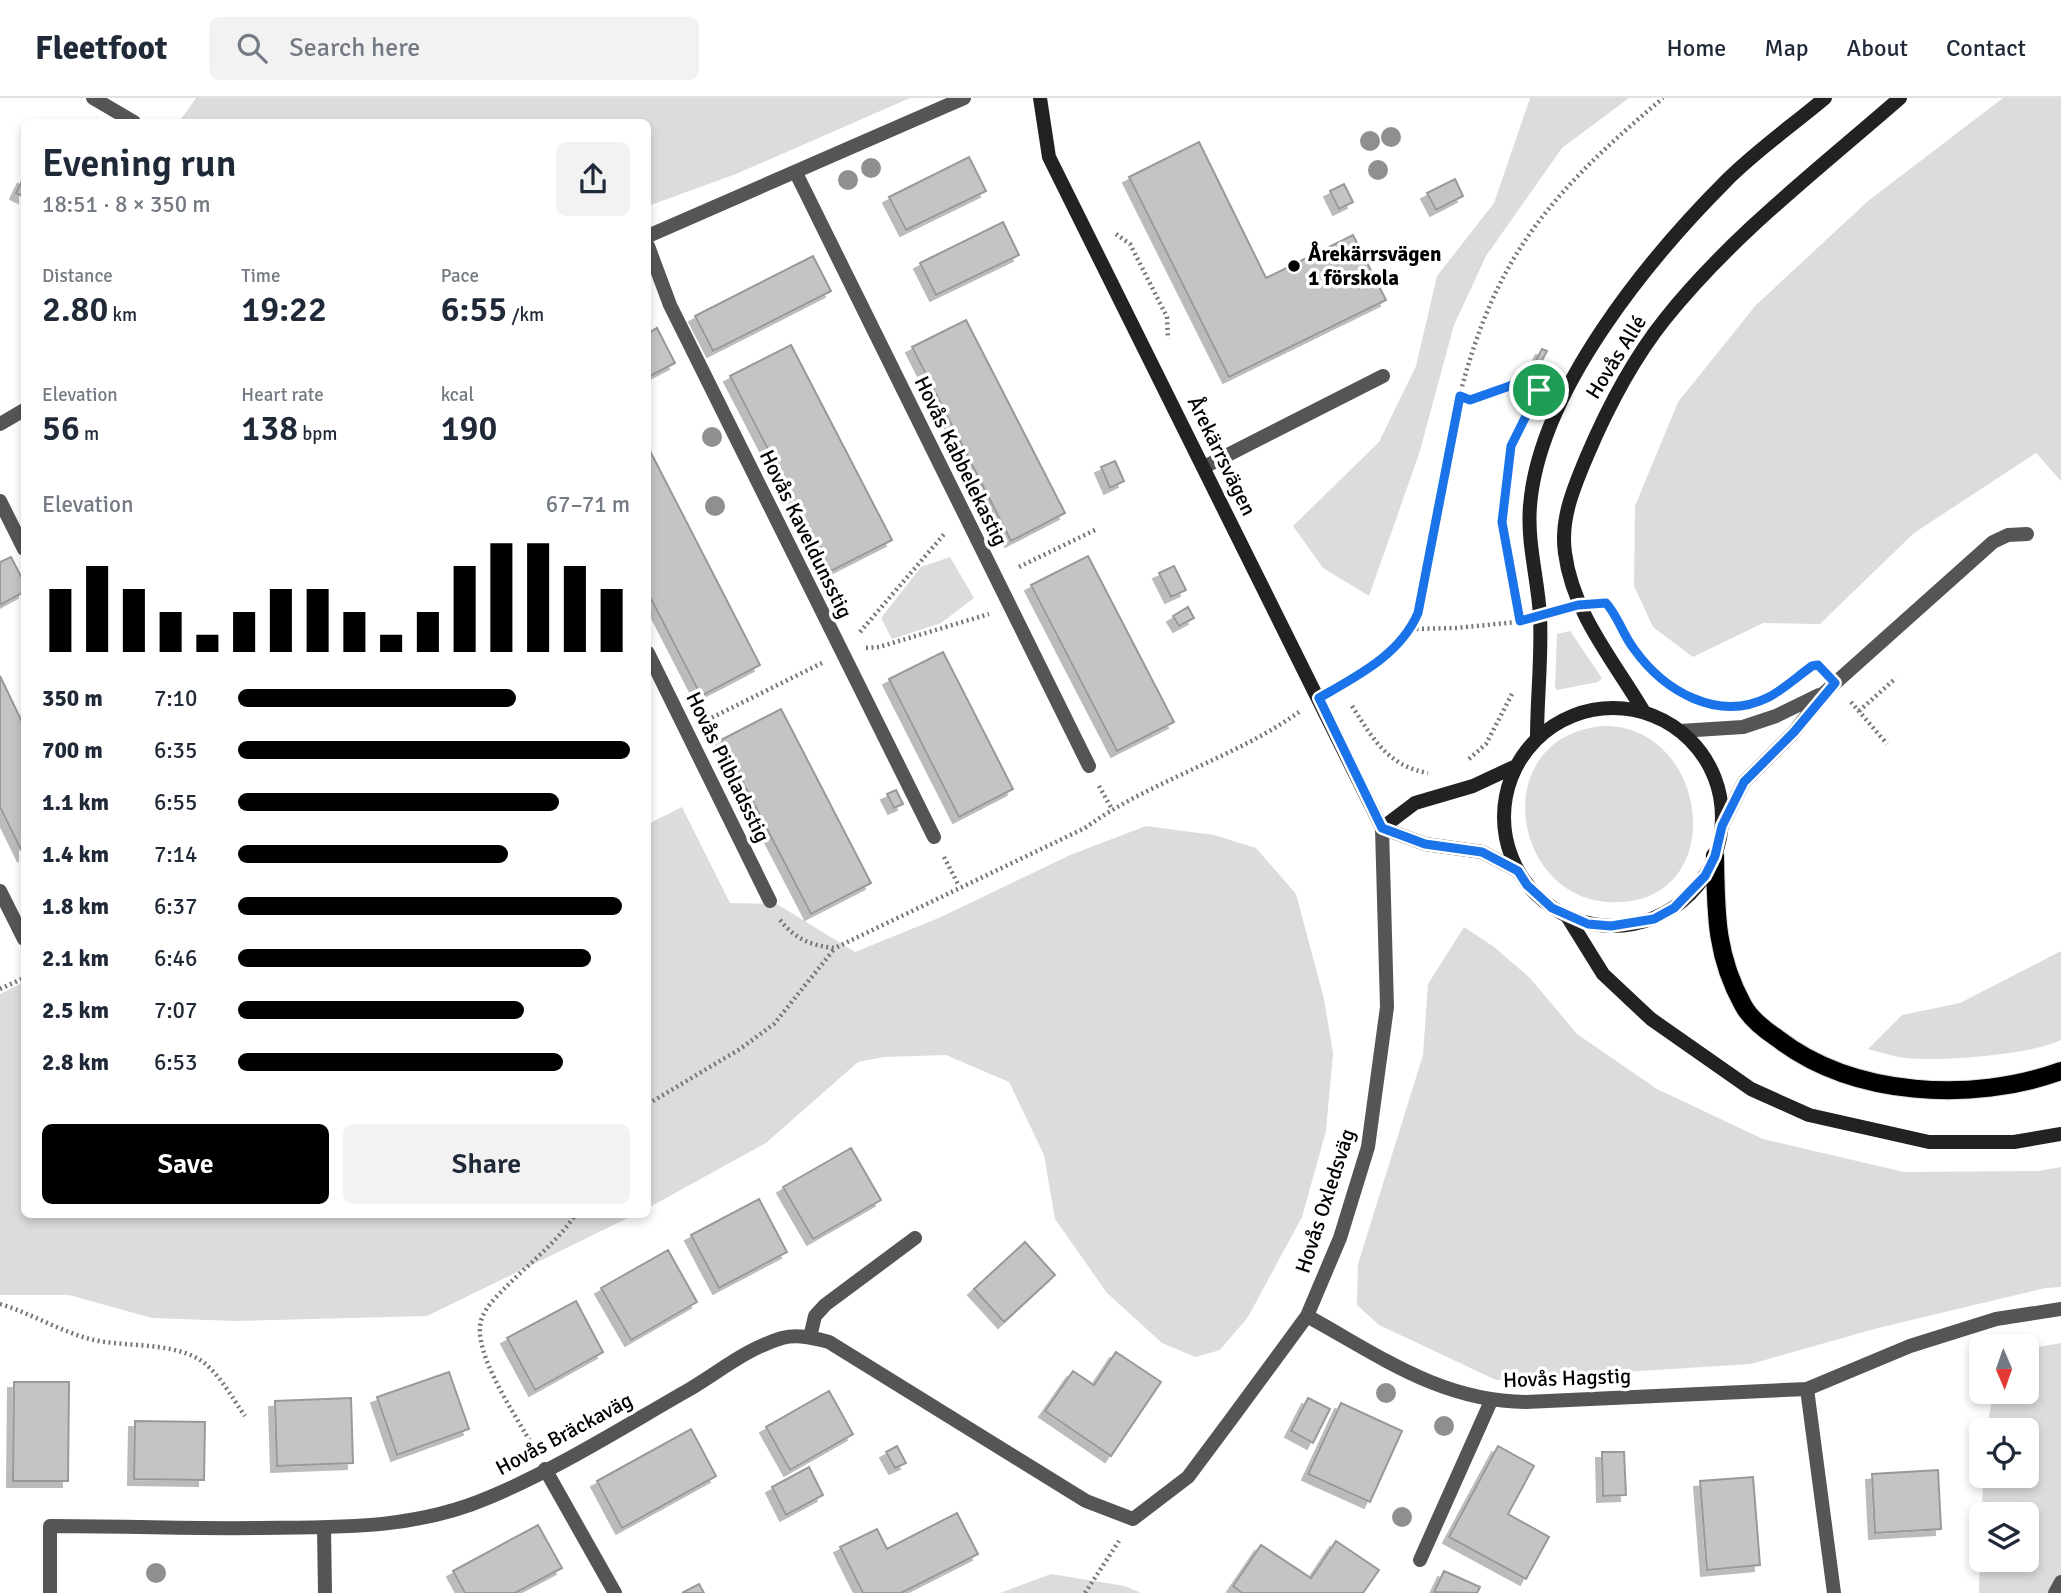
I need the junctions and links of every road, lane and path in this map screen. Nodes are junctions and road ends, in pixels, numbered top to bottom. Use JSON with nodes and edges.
{"nodes":[{"id":1,"x":93,"y":98,"type":"edge"},
{"id":2,"x":964,"y":98,"type":"edge"},
{"id":3,"x":1040,"y":98,"type":"edge"},
{"id":4,"x":1663,"y":98,"type":"edge"},
{"id":5,"x":1825,"y":98,"type":"edge"},
{"id":6,"x":1900,"y":98,"type":"edge"},
{"id":7,"x":129,"y":119,"type":"edge"},
{"id":8,"x":796,"y":173,"type":"junction"},
{"id":9,"x":651,"y":235,"type":"edge"},
{"id":10,"x":651,"y":255,"type":"edge"},
{"id":11,"x":1552,"y":370,"type":"dead end"},
{"id":12,"x":1383,"y":376,"type":"dead end"},
{"id":13,"x":1521,"y":382,"type":"junction"},
{"id":14,"x":1460,"y":396,"type":"junction"},
{"id":15,"x":1535,"y":399,"type":"dead end"},
{"id":16,"x":1530,"y":409,"type":"dead end"},
{"id":17,"x":21,"y":412,"type":"edge"},
{"id":18,"x":0,"y":424,"type":"edge"},
{"id":19,"x":1205,"y":467,"type":"junction"},
{"id":20,"x":1505,"y":490,"type":"dead end"},
{"id":21,"x":0,"y":501,"type":"edge"},
{"id":22,"x":964,"y":515,"type":"junction"},
{"id":23,"x":1097,"y":528,"type":"dead end"},
{"id":24,"x":2027,"y":534,"type":"dead end"},
{"id":25,"x":21,"y":544,"type":"edge"},
{"id":26,"x":996,"y":578,"type":"junction"},
{"id":27,"x":1519,"y":609,"type":"dead end"},
{"id":28,"x":1520,"y":621,"type":"junction"},
{"id":29,"x":1411,"y":629,"type":"junction"},
{"id":30,"x":1521,"y":635,"type":"dead end"},
{"id":31,"x":1634,"y":650,"type":"dead end"},
{"id":32,"x":842,"y":654,"type":"junction"},
{"id":33,"x":651,"y":659,"type":"edge"},
{"id":34,"x":1896,"y":678,"type":"dead end"},
{"id":35,"x":1835,"y":683,"type":"junction"},
{"id":36,"x":1514,"y":685,"type":"dead end"},
{"id":37,"x":1339,"y":686,"type":"junction"},
{"id":38,"x":1824,"y":693,"type":"junction"},
{"id":39,"x":1344,"y":694,"type":"dead end"},
{"id":40,"x":1319,"y":698,"type":"junction"},
{"id":41,"x":1350,"y":702,"type":"dead end"},
{"id":42,"x":1713,"y":705,"type":"dead end"},
{"id":43,"x":1859,"y":711,"type":"junction"},
{"id":44,"x":1644,"y":712,"type":"junction"},
{"id":45,"x":1680,"y":731,"type":"junction"},
{"id":46,"x":1537,"y":738,"type":"junction"},
{"id":47,"x":1887,"y":744,"type":"dead end"},
{"id":48,"x":1465,"y":762,"type":"dead end"},
{"id":49,"x":1089,"y":766,"type":"dead end"},
{"id":50,"x":1516,"y":766,"type":"junction"},
{"id":51,"x":1438,"y":771,"type":"dead end"},
{"id":52,"x":1722,"y":826,"type":"junction"},
{"id":53,"x":1382,"y":828,"type":"junction"},
{"id":54,"x":934,"y":837,"type":"joint"},
{"id":55,"x":1715,"y":856,"type":"junction"},
{"id":56,"x":1518,"y":871,"type":"junction"},
{"id":57,"x":959,"y":887,"type":"junction"},
{"id":58,"x":0,"y":891,"type":"edge"},
{"id":59,"x":770,"y":901,"type":"joint"},
{"id":60,"x":1567,"y":916,"type":"junction"},
{"id":61,"x":21,"y":933,"type":"edge"},
{"id":62,"x":835,"y":948,"type":"junction"},
{"id":63,"x":21,"y":979,"type":"edge"},
{"id":64,"x":0,"y":989,"type":"edge"},
{"id":65,"x":2061,"y":1071,"type":"edge"},
{"id":66,"x":651,"y":1102,"type":"edge"},
{"id":67,"x":2061,"y":1134,"type":"edge"},
{"id":68,"x":573,"y":1218,"type":"edge"},
{"id":69,"x":915,"y":1238,"type":"dead end"},
{"id":70,"x":0,"y":1304,"type":"edge"},
{"id":71,"x":2061,"y":1309,"type":"edge"},
{"id":72,"x":1307,"y":1316,"type":"junction"},
{"id":73,"x":810,"y":1336,"type":"junction"},
{"id":74,"x":1807,"y":1389,"type":"junction"},
{"id":75,"x":1491,"y":1401,"type":"junction"},
{"id":76,"x":245,"y":1416,"type":"dead end"},
{"id":77,"x":545,"y":1469,"type":"junction"},
{"id":78,"x":1133,"y":1519,"type":"junction"},
{"id":79,"x":324,"y":1529,"type":"junction"},
{"id":80,"x":1420,"y":1560,"type":"dead end"},
{"id":81,"x":2061,"y":1581,"type":"edge"},
{"id":82,"x":50,"y":1593,"type":"edge"},
{"id":83,"x":325,"y":1593,"type":"edge"},
{"id":84,"x":615,"y":1593,"type":"edge"},
{"id":85,"x":1084,"y":1593,"type":"edge"},
{"id":86,"x":1834,"y":1593,"type":"edge"},
{"id":87,"x":2055,"y":1593,"type":"edge"}],
"edges":[{"from":1,"to":7,"type":"street"},
{"from":2,"to":8,"type":"street"},
{"from":3,"to":19,"type":"street","name":"Årekärrsvägen"},
{"from":4,"to":14,"type":"path"},
{"from":5,"to":46,"type":"street","name":"Hovås Allé"},
{"from":6,"to":44,"type":"street","name":"Hovås Allé"},
{"from":8,"to":9,"type":"street"},
{"from":8,"to":22,"type":"street","name":"Hovås Kabbelekastig"},
{"from":10,"to":32,"type":"street","name":"Hovås Kaveldunsstig"},
{"from":11,"to":13,"type":"path"},
{"from":12,"to":19,"type":"street"},
{"from":13,"to":14,"type":"path"},
{"from":13,"to":15,"type":"path"},
{"from":14,"to":29,"type":"path"},
{"from":16,"to":20,"type":"path"},
{"from":17,"to":18,"type":"street"},
{"from":19,"to":40,"type":"street","name":"Årekärrsvägen"},
{"from":21,"to":25,"type":"street"},
{"from":22,"to":26,"type":"street","name":"Hovås Kabbelekastig"},
{"from":22,"to":32,"type":"path"},
{"from":23,"to":26,"type":"path"},
{"from":24,"to":35,"type":"street"},
{"from":26,"to":49,"type":"street","name":"Hovås Kabbelekastig"},
{"from":27,"to":28,"type":"path"},
{"from":28,"to":29,"type":"path"},
{"from":28,"to":30,"type":"path"},
{"from":29,"to":37,"type":"path"},
{"from":31,"to":42,"type":"path"},
{"from":32,"to":54,"type":"street","name":"Hovås Kaveldunsstig"},
{"from":33,"to":59,"type":"street","name":"Hovås Pilbladsstig"},
{"from":34,"to":43,"type":"path"},
{"from":35,"to":38,"type":"street"},
{"from":35,"to":43,"type":"path"},
{"from":36,"to":48,"type":"path"},
{"from":37,"to":39,"type":"path"},
{"from":37,"to":40,"type":"path"},
{"from":38,"to":45,"type":"street"},
{"from":38,"to":52,"type":"street"},
{"from":40,"to":53,"type":"street","name":"Årekärrsvägen"},
{"from":40,"to":57,"type":"path"},
{"from":41,"to":51,"type":"path"},
{"from":43,"to":47,"type":"path"},
{"from":44,"to":45,"type":"street","name":"Hovås Allé"},
{"from":44,"to":46,"type":"street","name":"Hovås Allé"},
{"from":45,"to":52,"type":"street","name":"Hovås Allé"},
{"from":46,"to":50,"type":"street","name":"Hovås Allé"},
{"from":50,"to":53,"type":"street"},
{"from":50,"to":56,"type":"street","name":"Hovås Allé"},
{"from":52,"to":55,"type":"street","name":"Hovås Allé"},
{"from":53,"to":56,"type":"street"},
{"from":53,"to":72,"type":"street","name":"Hovås Oxledsväg"},
{"from":54,"to":57,"type":"path"},
{"from":55,"to":60,"type":"street","name":"Hovås Allé"},
{"from":55,"to":65,"type":"main road"},
{"from":56,"to":60,"type":"street","name":"Hovås Allé"},
{"from":57,"to":62,"type":"path"},
{"from":58,"to":61,"type":"street"},
{"from":59,"to":62,"type":"path"},
{"from":60,"to":67,"type":"street"},
{"from":62,"to":66,"type":"path"},
{"from":63,"to":64,"type":"path"},
{"from":68,"to":77,"type":"path"},
{"from":69,"to":73,"type":"street"},
{"from":70,"to":76,"type":"path"},
{"from":71,"to":74,"type":"street","name":"Hovås Hagstig"},
{"from":72,"to":75,"type":"street","name":"Hovås Hagstig"},
{"from":72,"to":78,"type":"street","name":"Hovås Oxledsväg"},
{"from":73,"to":77,"type":"street","name":"Hovås Bräckaväg"},
{"from":73,"to":78,"type":"street"},
{"from":74,"to":75,"type":"street","name":"Hovås Hagstig"},
{"from":74,"to":86,"type":"street"},
{"from":75,"to":80,"type":"street"},
{"from":77,"to":79,"type":"street","name":"Hovås Bräckaväg"},
{"from":77,"to":84,"type":"street"},
{"from":78,"to":85,"type":"path"},
{"from":79,"to":82,"type":"street","name":"Hovås Bräckaväg"},
{"from":79,"to":83,"type":"street"},
{"from":81,"to":87,"type":"street"}]}
